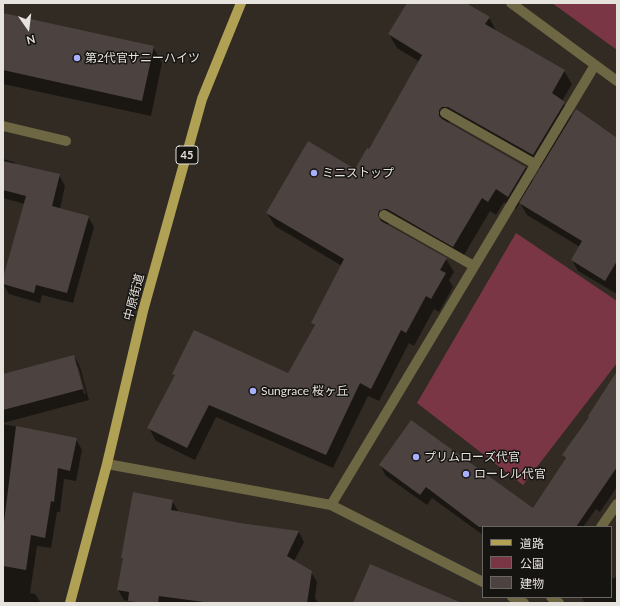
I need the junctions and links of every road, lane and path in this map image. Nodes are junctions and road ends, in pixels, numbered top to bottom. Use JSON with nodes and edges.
{"nodes":[{"id":1,"x":240,"y":3,"type":"edge"},
{"id":2,"x":511,"y":3,"type":"edge"},
{"id":3,"x":595,"y":65,"type":"junction"},
{"id":4,"x":617,"y":81,"type":"edge"},
{"id":5,"x":445,"y":113,"type":"dead end"},
{"id":6,"x":3,"y":126,"type":"edge"},
{"id":7,"x":66,"y":141,"type":"dead end"},
{"id":8,"x":535,"y":164,"type":"junction"},
{"id":9,"x":384,"y":215,"type":"dead end"},
{"id":10,"x":474,"y":266,"type":"junction"},
{"id":11,"x":107,"y":464,"type":"junction"},
{"id":12,"x":617,"y":504,"type":"edge"},
{"id":13,"x":332,"y":505,"type":"junction"},
{"id":14,"x":602,"y":526,"type":"edge"},
{"id":15,"x":482,"y":581,"type":"edge"},
{"id":16,"x":514,"y":598,"type":"edge"},
{"id":17,"x":71,"y":603,"type":"edge"},
{"id":18,"x":524,"y":603,"type":"edge"}],
"edges":[{"from":1,"to":11,"type":"main road","name":"中原街道","number":"45"},
{"from":2,"to":3,"type":"street"},
{"from":3,"to":4,"type":"street"},
{"from":3,"to":8,"type":"street"},
{"from":5,"to":8,"type":"street"},
{"from":6,"to":7,"type":"street"},
{"from":8,"to":10,"type":"street"},
{"from":9,"to":10,"type":"street"},
{"from":10,"to":13,"type":"street"},
{"from":11,"to":13,"type":"street"},
{"from":11,"to":17,"type":"main road","name":"中原街道","number":"45"},
{"from":12,"to":14,"type":"street"},
{"from":13,"to":15,"type":"street"},
{"from":16,"to":18,"type":"street"}]}
